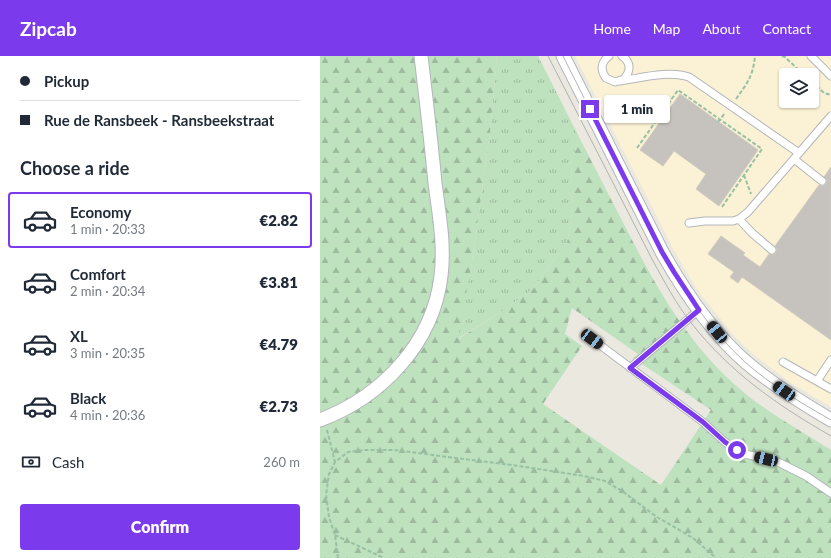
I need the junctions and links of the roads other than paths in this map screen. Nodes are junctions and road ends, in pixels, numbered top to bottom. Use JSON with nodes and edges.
{"nodes":[{"id":1,"x":421,"y":56,"type":"edge"},
{"id":2,"x":563,"y":56,"type":"edge"},
{"id":3,"x":609,"y":56,"type":"edge"},
{"id":4,"x":622,"y":56,"type":"edge"},
{"id":5,"x":811,"y":56,"type":"edge"},
{"id":6,"x":831,"y":76,"type":"edge"},
{"id":7,"x":620,"y":81,"type":"junction"},
{"id":8,"x":831,"y":116,"type":"edge"},
{"id":9,"x":797,"y":156,"type":"junction"},
{"id":10,"x":822,"y":180,"type":"dead end"},
{"id":11,"x":739,"y":220,"type":"junction"},
{"id":12,"x":689,"y":223,"type":"dead end"},
{"id":13,"x":772,"y":250,"type":"dead end"},
{"id":14,"x":699,"y":310,"type":"junction"},
{"id":15,"x":592,"y":339,"type":"dead end"},
{"id":16,"x":831,"y":360,"type":"edge"},
{"id":17,"x":783,"y":362,"type":"dead end"},
{"id":18,"x":630,"y":368,"type":"junction"},
{"id":19,"x":817,"y":381,"type":"junction"},
{"id":20,"x":831,"y":389,"type":"edge"},
{"id":21,"x":322,"y":419,"type":"edge"},
{"id":22,"x":831,"y":420,"type":"edge"},
{"id":23,"x":831,"y":493,"type":"edge"}],
"edges":[{"from":1,"to":21,"type":"street"},
{"from":2,"to":14,"type":"street"},
{"from":3,"to":7,"type":"lane"},
{"from":4,"to":7,"type":"lane"},
{"from":5,"to":6,"type":"lane"},
{"from":7,"to":9,"type":"lane"},
{"from":8,"to":9,"type":"lane"},
{"from":9,"to":10,"type":"lane"},
{"from":9,"to":11,"type":"lane"},
{"from":11,"to":12,"type":"lane"},
{"from":11,"to":13,"type":"lane"},
{"from":14,"to":18,"type":"lane"},
{"from":14,"to":22,"type":"street"},
{"from":15,"to":18,"type":"lane"},
{"from":16,"to":19,"type":"lane"},
{"from":17,"to":19,"type":"lane"},
{"from":18,"to":23,"type":"lane"},
{"from":19,"to":20,"type":"lane"}]}
